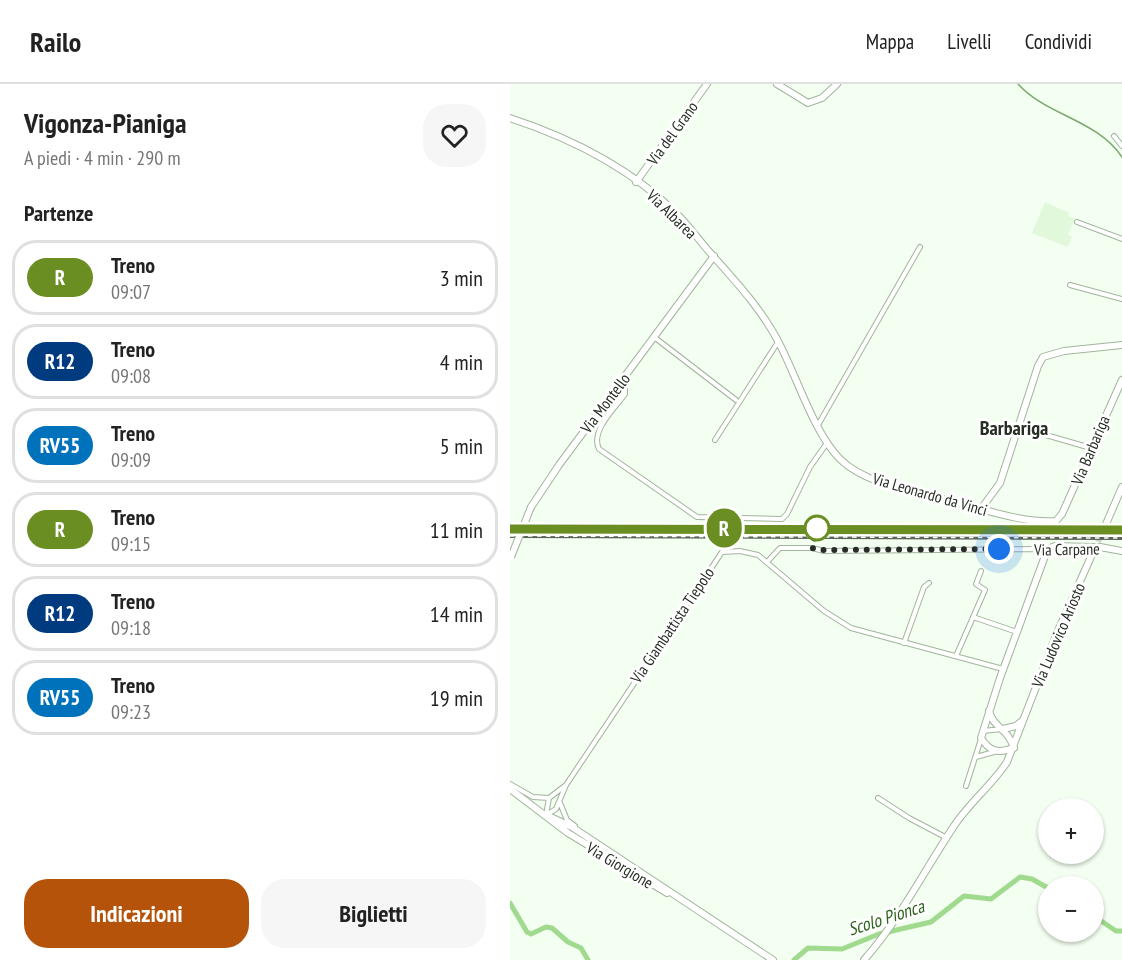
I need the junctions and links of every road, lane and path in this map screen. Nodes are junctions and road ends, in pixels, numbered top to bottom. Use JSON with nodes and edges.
{"nodes":[{"id":1,"x":707,"y":84,"type":"edge"},
{"id":2,"x":777,"y":84,"type":"edge"},
{"id":3,"x":837,"y":84,"type":"edge"},
{"id":4,"x":510,"y":118,"type":"edge"},
{"id":5,"x":1114,"y":136,"type":"dead end"},
{"id":6,"x":1122,"y":146,"type":"edge"},
{"id":7,"x":636,"y":182,"type":"junction"},
{"id":8,"x":1077,"y":222,"type":"dead end"},
{"id":9,"x":1122,"y":239,"type":"edge"},
{"id":10,"x":920,"y":247,"type":"dead end"},
{"id":11,"x":714,"y":256,"type":"junction"},
{"id":12,"x":1070,"y":285,"type":"dead end"},
{"id":13,"x":1122,"y":299,"type":"edge"},
{"id":14,"x":654,"y":337,"type":"junction"},
{"id":15,"x":778,"y":342,"type":"junction"},
{"id":16,"x":1122,"y":345,"type":"edge"},
{"id":17,"x":789,"y":363,"type":"joint"},
{"id":18,"x":1122,"y":380,"type":"edge"},
{"id":19,"x":622,"y":381,"type":"junction"},
{"id":20,"x":736,"y":400,"type":"dead end"},
{"id":21,"x":818,"y":425,"type":"junction"},
{"id":22,"x":1025,"y":429,"type":"dead end"},
{"id":23,"x":715,"y":440,"type":"dead end"},
{"id":24,"x":827,"y":443,"type":"junction"},
{"id":25,"x":1091,"y":448,"type":"junction"},
{"id":26,"x":1122,"y":487,"type":"edge"},
{"id":27,"x":981,"y":509,"type":"junction"},
{"id":28,"x":1060,"y":520,"type":"joint"},
{"id":29,"x":1106,"y":524,"type":"tunnel mouth"},
{"id":30,"x":1095,"y":548,"type":"junction"},
{"id":31,"x":1122,"y":550,"type":"edge"},
{"id":32,"x":1047,"y":552,"type":"junction"},
{"id":33,"x":510,"y":558,"type":"edge"},
{"id":34,"x":767,"y":562,"type":"junction"},
{"id":35,"x":981,"y":571,"type":"dead end"},
{"id":36,"x":929,"y":583,"type":"dead end"},
{"id":37,"x":973,"y":616,"type":"junction"},
{"id":38,"x":1017,"y":632,"type":"junction"},
{"id":39,"x":904,"y":643,"type":"junction"},
{"id":40,"x":956,"y":656,"type":"junction"},
{"id":41,"x":1003,"y":669,"type":"junction"},
{"id":42,"x":989,"y":711,"type":"junction"},
{"id":43,"x":1024,"y":720,"type":"junction"},
{"id":44,"x":1002,"y":729,"type":"junction"},
{"id":45,"x":982,"y":734,"type":"junction"},
{"id":46,"x":1014,"y":748,"type":"junction"},
{"id":47,"x":997,"y":752,"type":"junction"},
{"id":48,"x":975,"y":757,"type":"junction"},
{"id":49,"x":1004,"y":767,"type":"junction"},
{"id":50,"x":510,"y":784,"type":"edge"},
{"id":51,"x":566,"y":784,"type":"junction"},
{"id":52,"x":966,"y":786,"type":"dead end"},
{"id":53,"x":510,"y":791,"type":"edge"},
{"id":54,"x":549,"y":798,"type":"junction"},
{"id":55,"x":878,"y":798,"type":"dead end"},
{"id":56,"x":560,"y":803,"type":"junction"},
{"id":57,"x":546,"y":815,"type":"junction"},
{"id":58,"x":947,"y":838,"type":"junction"},
{"id":59,"x":642,"y":872,"type":"junction"},
{"id":60,"x":697,"y":910,"type":"junction"},
{"id":61,"x":773,"y":960,"type":"edge"},
{"id":62,"x":864,"y":960,"type":"edge"}],
"edges":[{"from":1,"to":7,"type":"street","name":"Via del Grano"},
{"from":2,"to":3,"type":"street"},
{"from":4,"to":7,"type":"street","name":"Via Albarea"},
{"from":5,"to":6,"type":"street"},
{"from":7,"to":11,"type":"street","name":"Via Albarea"},
{"from":8,"to":9,"type":"street"},
{"from":10,"to":21,"type":"street"},
{"from":11,"to":14,"type":"street","name":"Via Montello"},
{"from":11,"to":15,"type":"street","name":"Via Albarea"},
{"from":12,"to":13,"type":"street"},
{"from":14,"to":19,"type":"street","name":"Via Montello"},
{"from":14,"to":20,"type":"street"},
{"from":15,"to":17,"type":"street","name":"Via Albarea"},
{"from":15,"to":23,"type":"street"},
{"from":16,"to":27,"type":"street"},
{"from":17,"to":21,"type":"street","name":"Via Leonardo da Vinci"},
{"from":18,"to":25,"type":"street","name":"Via Barbariga"},
{"from":19,"to":24,"type":"street"},
{"from":19,"to":33,"type":"street","name":"Via Montello","bridge":true},
{"from":21,"to":24,"type":"street","name":"Via Leonardo da Vinci"},
{"from":22,"to":25,"type":"street"},
{"from":24,"to":27,"type":"street","name":"Via Leonardo da Vinci"},
{"from":25,"to":28,"type":"street","name":"Via Barbariga"},
{"from":26,"to":29,"type":"street"},
{"from":27,"to":28,"type":"street","name":"Via Leonardo da Vinci"},
{"from":30,"to":31,"type":"street","name":"Via Carpane"},
{"from":30,"to":32,"type":"street","name":"Via Carpane"},
{"from":30,"to":43,"type":"street","name":"Via Ludovico Ariosto"},
{"from":32,"to":34,"type":"street","name":"Via Carpane"},
{"from":32,"to":38,"type":"street"},
{"from":34,"to":39,"type":"street","name":"Via Giambattista Tiepolo"},
{"from":34,"to":51,"type":"street","name":"Via Giambattista Tiepolo"},
{"from":35,"to":37,"type":"street"},
{"from":36,"to":39,"type":"street"},
{"from":37,"to":38,"type":"street"},
{"from":37,"to":40,"type":"street"},
{"from":38,"to":41,"type":"street"},
{"from":39,"to":40,"type":"street","name":"Via Giambattista Tiepolo"},
{"from":40,"to":41,"type":"street","name":"Via Giambattista Tiepolo"},
{"from":41,"to":42,"type":"street"},
{"from":42,"to":44,"type":"street"},
{"from":42,"to":45,"type":"street"},
{"from":43,"to":44,"type":"street"},
{"from":43,"to":46,"type":"street","name":"Via Ludovico Ariosto"},
{"from":44,"to":45,"type":"street"},
{"from":44,"to":46,"type":"street"},
{"from":45,"to":47,"type":"street"},
{"from":45,"to":48,"type":"street"},
{"from":46,"to":47,"type":"street"},
{"from":46,"to":49,"type":"street","name":"Via Ludovico Ariosto"},
{"from":47,"to":48,"type":"street"},
{"from":47,"to":49,"type":"street"},
{"from":48,"to":52,"type":"street"},
{"from":49,"to":58,"type":"street","name":"Via Ludovico Ariosto"},
{"from":50,"to":54,"type":"street"},
{"from":51,"to":54,"type":"street","name":"Via Giambattista Tiepolo"},
{"from":51,"to":56,"type":"street","name":"Via Giambattista Tiepolo"},
{"from":53,"to":57,"type":"street","name":"Via Giorgione"},
{"from":54,"to":57,"type":"street"},
{"from":55,"to":58,"type":"street"},
{"from":56,"to":57,"type":"street"},
{"from":56,"to":59,"type":"street","name":"Via Giorgione"},
{"from":57,"to":59,"type":"street","name":"Via Giorgione"},
{"from":57,"to":60,"type":"street","name":"Via Giorgione"},
{"from":58,"to":62,"type":"street","name":"Via Ludovico Ariosto"},
{"from":59,"to":60,"type":"street","name":"Via Giorgione"},
{"from":60,"to":61,"type":"street","name":"Via Giorgione"}]}
